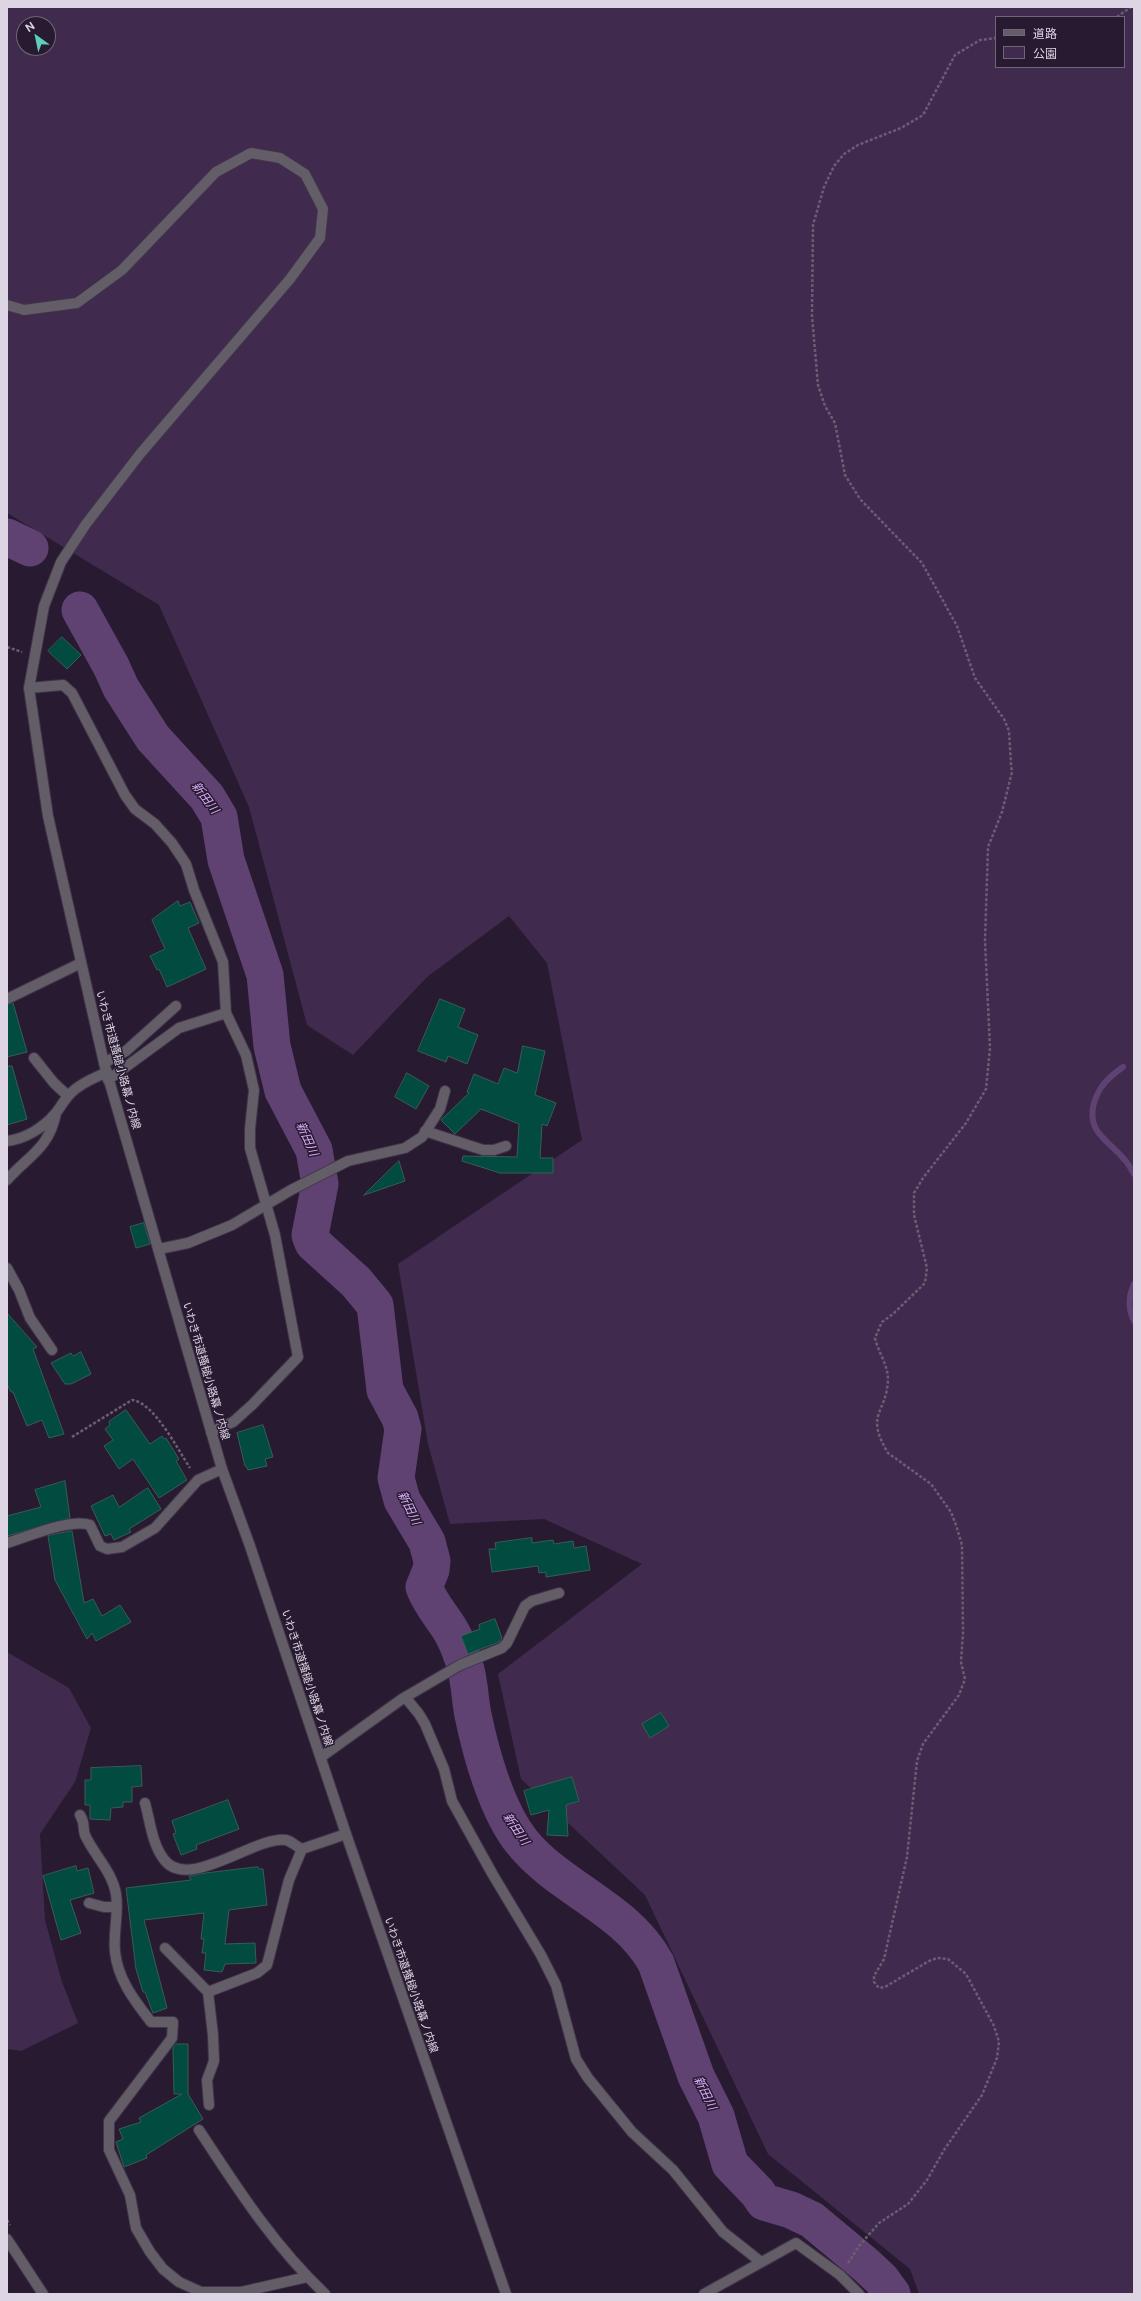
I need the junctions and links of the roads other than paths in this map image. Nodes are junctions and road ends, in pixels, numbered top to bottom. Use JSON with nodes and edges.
{"nodes":[{"id":1,"x":7,"y":305,"type":"edge"},
{"id":2,"x":29,"y":688,"type":"junction"},
{"id":3,"x":81,"y":963,"type":"junction"},
{"id":4,"x":7,"y":999,"type":"edge"},
{"id":5,"x":176,"y":1006,"type":"dead end"},
{"id":6,"x":226,"y":1013,"type":"junction"},
{"id":7,"x":34,"y":1058,"type":"dead end"},
{"id":8,"x":106,"y":1072,"type":"junction"},
{"id":9,"x":445,"y":1091,"type":"dead end"},
{"id":10,"x":68,"y":1096,"type":"junction"},
{"id":11,"x":56,"y":1114,"type":"junction"},
{"id":12,"x":425,"y":1132,"type":"junction"},
{"id":13,"x":7,"y":1141,"type":"edge"},
{"id":14,"x":506,"y":1146,"type":"dead end"},
{"id":15,"x":7,"y":1180,"type":"edge"},
{"id":16,"x":267,"y":1205,"type":"junction"},
{"id":17,"x":159,"y":1249,"type":"junction"},
{"id":18,"x":7,"y":1268,"type":"edge"},
{"id":19,"x":52,"y":1350,"type":"dead end"},
{"id":20,"x":211,"y":1432,"type":"junction"},
{"id":21,"x":222,"y":1469,"type":"junction"},
{"id":22,"x":7,"y":1542,"type":"edge"},
{"id":23,"x":559,"y":1593,"type":"dead end"},
{"id":24,"x":405,"y":1698,"type":"junction"},
{"id":25,"x":320,"y":1757,"type":"junction"},
{"id":26,"x":145,"y":1803,"type":"dead end"},
{"id":27,"x":80,"y":1815,"type":"dead end"},
{"id":28,"x":346,"y":1834,"type":"junction"},
{"id":29,"x":302,"y":1849,"type":"junction"},
{"id":30,"x":89,"y":1903,"type":"dead end"},
{"id":31,"x":116,"y":1907,"type":"junction"},
{"id":32,"x":165,"y":1948,"type":"dead end"},
{"id":33,"x":208,"y":1992,"type":"junction"},
{"id":34,"x":209,"y":2105,"type":"dead end"},
{"id":35,"x":199,"y":2130,"type":"dead end"},
{"id":36,"x":7,"y":2239,"type":"edge"},
{"id":37,"x":760,"y":2262,"type":"junction"},
{"id":38,"x":307,"y":2277,"type":"junction"},
{"id":39,"x":43,"y":2294,"type":"edge"},
{"id":40,"x":325,"y":2294,"type":"edge"},
{"id":41,"x":506,"y":2294,"type":"edge"},
{"id":42,"x":704,"y":2294,"type":"edge"},
{"id":43,"x":859,"y":2294,"type":"edge"}],
"edges":[{"from":1,"to":2,"type":"street","name":"いわき市道搔槌小路幕ノ内線"},
{"from":2,"to":3,"type":"street","name":"いわき市道搔槌小路幕ノ内線"},
{"from":2,"to":6,"type":"street"},
{"from":3,"to":4,"type":"street"},
{"from":3,"to":8,"type":"street","name":"いわき市道搔槌小路幕ノ内線"},
{"from":5,"to":8,"type":"street"},
{"from":6,"to":8,"type":"street"},
{"from":6,"to":16,"type":"street"},
{"from":7,"to":10,"type":"street"},
{"from":8,"to":10,"type":"street"},
{"from":8,"to":17,"type":"street","name":"いわき市道搔槌小路幕ノ内線"},
{"from":9,"to":12,"type":"street"},
{"from":10,"to":11,"type":"street"},
{"from":11,"to":13,"type":"street"},
{"from":11,"to":15,"type":"street"},
{"from":12,"to":14,"type":"street"},
{"from":12,"to":16,"type":"street"},
{"from":16,"to":17,"type":"street"},
{"from":16,"to":20,"type":"street"},
{"from":17,"to":20,"type":"street","name":"いわき市道搔槌小路幕ノ内線"},
{"from":18,"to":19,"type":"street"},
{"from":20,"to":21,"type":"street","name":"いわき市道搔槌小路幕ノ内線"},
{"from":21,"to":22,"type":"street"},
{"from":21,"to":25,"type":"street","name":"いわき市道搔槌小路幕ノ内線"},
{"from":23,"to":24,"type":"street"},
{"from":24,"to":25,"type":"street"},
{"from":24,"to":37,"type":"street"},
{"from":25,"to":28,"type":"street","name":"いわき市道搔槌小路幕ノ内線"},
{"from":26,"to":29,"type":"street"},
{"from":27,"to":31,"type":"street"},
{"from":28,"to":29,"type":"street"},
{"from":28,"to":41,"type":"street","name":"いわき市道搔槌小路幕ノ内線"},
{"from":29,"to":33,"type":"street"},
{"from":30,"to":31,"type":"street"},
{"from":31,"to":38,"type":"street"},
{"from":32,"to":33,"type":"street"},
{"from":33,"to":34,"type":"street"},
{"from":35,"to":38,"type":"street"},
{"from":36,"to":39,"type":"street"},
{"from":37,"to":42,"type":"street"},
{"from":37,"to":43,"type":"street"},
{"from":38,"to":40,"type":"street"}]}
